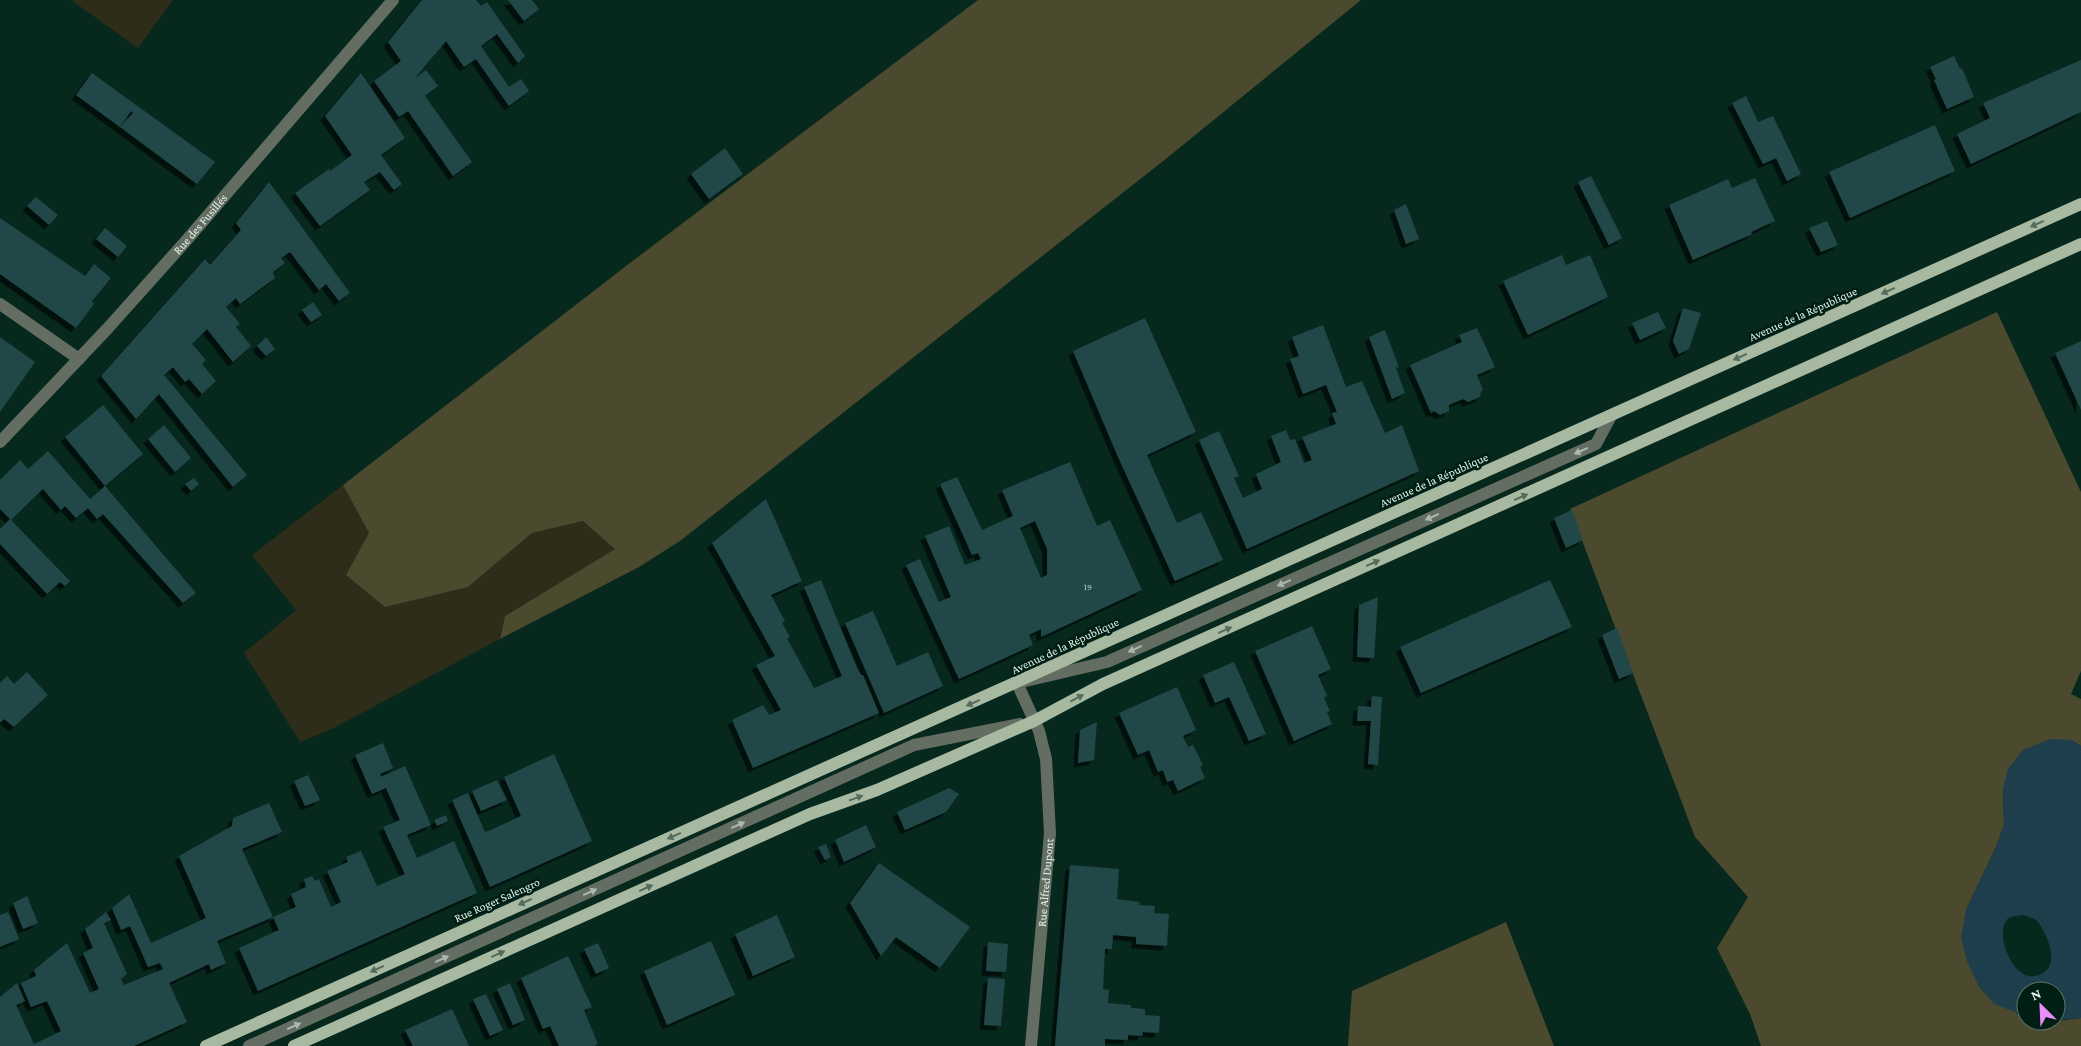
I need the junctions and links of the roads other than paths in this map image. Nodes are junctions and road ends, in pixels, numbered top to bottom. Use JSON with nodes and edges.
{"nodes":[{"id":1,"x":394,"y":0,"type":"edge"},
{"id":2,"x":2081,"y":204,"type":"edge"},
{"id":3,"x":2081,"y":238,"type":"edge"},
{"id":4,"x":2075,"y":247,"type":"edge"},
{"id":5,"x":0,"y":304,"type":"edge"},
{"id":6,"x":79,"y":358,"type":"junction"},
{"id":7,"x":1611,"y":416,"type":"junction"},
{"id":8,"x":0,"y":442,"type":"edge"},
{"id":9,"x":1017,"y":683,"type":"junction"},
{"id":10,"x":1034,"y":721,"type":"junction"},
{"id":11,"x":798,"y":780,"type":"joint"},
{"id":12,"x":206,"y":1046,"type":"edge"},
{"id":13,"x":249,"y":1046,"type":"edge"},
{"id":14,"x":294,"y":1046,"type":"edge"},
{"id":15,"x":1031,"y":1046,"type":"edge"}],
"edges":[{"from":1,"to":6,"type":"street","name":"Rue des Fusillés"},
{"from":2,"to":7,"type":"main road","name":"Avenue de la République","one_way":true},
{"from":3,"to":4,"type":"street"},
{"from":10,"to":4,"type":"main road","one_way":true},
{"from":5,"to":6,"type":"street"},
{"from":6,"to":8,"type":"street","name":"Rue des Fusillés"},
{"from":7,"to":9,"type":"main road","name":"Avenue de la République"},
{"from":7,"to":9,"type":"street","one_way":true},
{"from":9,"to":10,"type":"street","name":"Rue Alfred Dupont"},
{"from":9,"to":11,"type":"main road","name":"Avenue de la République","one_way":true},
{"from":13,"to":10,"type":"street","one_way":true},
{"from":14,"to":10,"type":"main road","one_way":true},
{"from":10,"to":15,"type":"street","name":"Rue Alfred Dupont"},
{"from":11,"to":12,"type":"main road","name":"Rue Roger Salengro","one_way":true}]}
